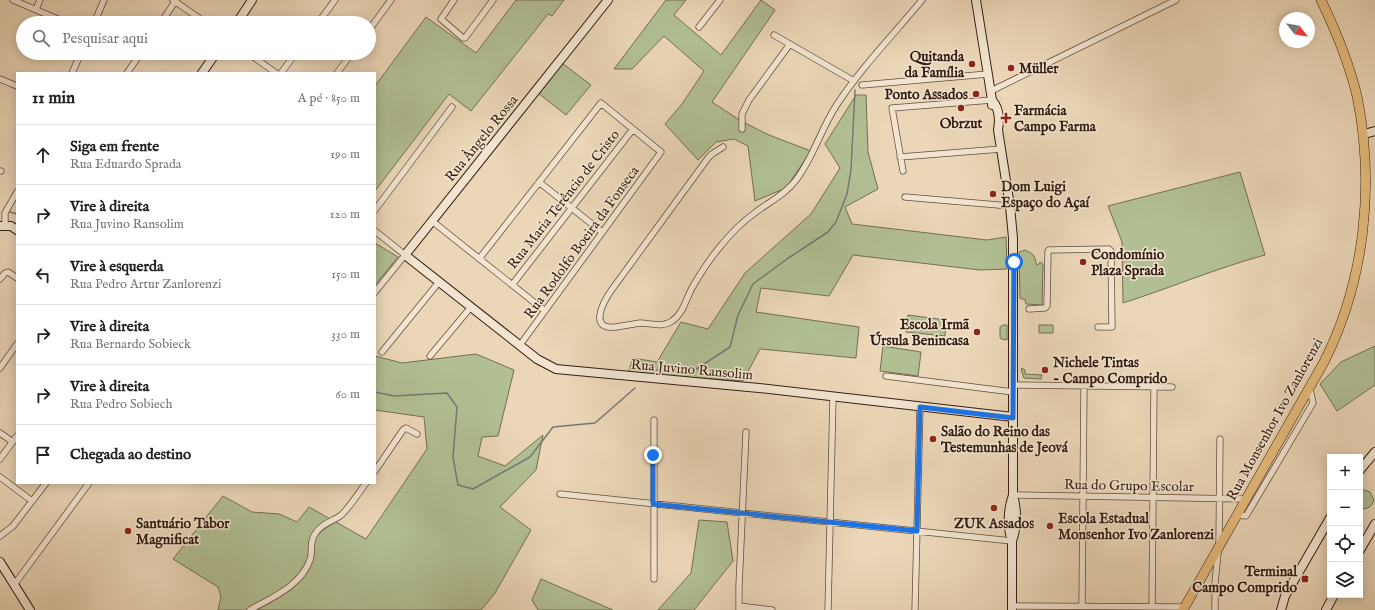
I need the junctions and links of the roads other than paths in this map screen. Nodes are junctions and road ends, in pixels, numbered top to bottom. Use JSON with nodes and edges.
{"nodes":[{"id":1,"x":13,"y":0,"type":"edge"},
{"id":2,"x":40,"y":0,"type":"edge"},
{"id":3,"x":104,"y":0,"type":"edge"},
{"id":4,"x":175,"y":0,"type":"edge"},
{"id":5,"x":252,"y":0,"type":"edge"},
{"id":6,"x":335,"y":0,"type":"edge"},
{"id":7,"x":391,"y":0,"type":"edge"},
{"id":8,"x":454,"y":0,"type":"edge"},
{"id":9,"x":493,"y":0,"type":"edge"},
{"id":10,"x":608,"y":0,"type":"edge"},
{"id":11,"x":720,"y":0,"type":"edge"},
{"id":12,"x":922,"y":0,"type":"edge"},
{"id":13,"x":976,"y":0,"type":"edge"},
{"id":14,"x":1176,"y":0,"type":"edge"},
{"id":15,"x":1321,"y":0,"type":"edge"},
{"id":16,"x":36,"y":9,"type":"junction"},
{"id":17,"x":52,"y":16,"type":"edge"},
{"id":18,"x":97,"y":16,"type":"edge"},
{"id":19,"x":165,"y":16,"type":"edge"},
{"id":20,"x":197,"y":16,"type":"edge"},
{"id":21,"x":241,"y":16,"type":"edge"},
{"id":22,"x":323,"y":16,"type":"edge"},
{"id":23,"x":376,"y":20,"type":"edge"},
{"id":24,"x":699,"y":27,"type":"dead end"},
{"id":25,"x":774,"y":35,"type":"dead end"},
{"id":26,"x":790,"y":44,"type":"junction"},
{"id":27,"x":78,"y":60,"type":"edge"},
{"id":28,"x":136,"y":60,"type":"edge"},
{"id":29,"x":211,"y":60,"type":"edge"},
{"id":30,"x":258,"y":60,"type":"edge"},
{"id":31,"x":291,"y":60,"type":"edge"},
{"id":32,"x":347,"y":60,"type":"edge"},
{"id":33,"x":72,"y":72,"type":"edge"},
{"id":34,"x":128,"y":72,"type":"edge"},
{"id":35,"x":203,"y":72,"type":"edge"},
{"id":36,"x":275,"y":72,"type":"edge"},
{"id":37,"x":282,"y":72,"type":"edge"},
{"id":38,"x":338,"y":72,"type":"edge"},
{"id":39,"x":988,"y":74,"type":"junction"},
{"id":40,"x":0,"y":79,"type":"edge"},
{"id":41,"x":854,"y":81,"type":"junction"},
{"id":42,"x":862,"y":85,"type":"dead end"},
{"id":43,"x":16,"y":86,"type":"edge"},
{"id":44,"x":991,"y":91,"type":"junction"},
{"id":45,"x":992,"y":100,"type":"junction"},
{"id":46,"x":452,"y":107,"type":"dead end"},
{"id":47,"x":633,"y":129,"type":"junction"},
{"id":48,"x":742,"y":129,"type":"dead end"},
{"id":49,"x":1375,"y":131,"type":"edge"},
{"id":50,"x":1364,"y":134,"type":"junction"},
{"id":51,"x":723,"y":148,"type":"dead end"},
{"id":52,"x":1001,"y":149,"type":"junction"},
{"id":53,"x":900,"y":157,"type":"junction"},
{"id":54,"x":903,"y":171,"type":"dead end"},
{"id":55,"x":539,"y":182,"type":"junction"},
{"id":56,"x":16,"y":194,"type":"edge"},
{"id":57,"x":905,"y":197,"type":"dead end"},
{"id":58,"x":1010,"y":206,"type":"junction"},
{"id":59,"x":572,"y":208,"type":"junction"},
{"id":60,"x":376,"y":209,"type":"edge"},
{"id":61,"x":6,"y":210,"type":"junction"},
{"id":62,"x":0,"y":211,"type":"edge"},
{"id":63,"x":432,"y":221,"type":"junction"},
{"id":64,"x":2,"y":226,"type":"edge"},
{"id":65,"x":16,"y":230,"type":"edge"},
{"id":66,"x":376,"y":232,"type":"edge"},
{"id":67,"x":602,"y":232,"type":"junction"},
{"id":68,"x":405,"y":255,"type":"junction"},
{"id":69,"x":480,"y":259,"type":"junction"},
{"id":70,"x":16,"y":277,"type":"edge"},
{"id":71,"x":0,"y":279,"type":"edge"},
{"id":72,"x":439,"y":282,"type":"junction"},
{"id":73,"x":512,"y":285,"type":"junction"},
{"id":74,"x":376,"y":291,"type":"edge"},
{"id":75,"x":471,"y":307,"type":"junction"},
{"id":76,"x":1029,"y":309,"type":"dead end"},
{"id":77,"x":545,"y":311,"type":"junction"},
{"id":78,"x":1098,"y":327,"type":"dead end"},
{"id":79,"x":16,"y":345,"type":"edge"},
{"id":80,"x":520,"y":345,"type":"junction"},
{"id":81,"x":382,"y":352,"type":"dead end"},
{"id":82,"x":430,"y":356,"type":"dead end"},
{"id":83,"x":0,"y":368,"type":"edge"},
{"id":84,"x":886,"y":376,"type":"dead end"},
{"id":85,"x":1084,"y":386,"type":"junction"},
{"id":86,"x":1154,"y":387,"type":"junction"},
{"id":87,"x":1172,"y":387,"type":"dead end"},
{"id":88,"x":1013,"y":388,"type":"junction"},
{"id":89,"x":1310,"y":389,"type":"junction"},
{"id":90,"x":833,"y":397,"type":"junction"},
{"id":91,"x":920,"y":407,"type":"junction"},
{"id":92,"x":1013,"y":418,"type":"junction"},
{"id":93,"x":654,"y":420,"type":"dead end"},
{"id":94,"x":746,"y":432,"type":"dead end"},
{"id":95,"x":0,"y":433,"type":"edge"},
{"id":96,"x":417,"y":434,"type":"dead end"},
{"id":97,"x":16,"y":438,"type":"edge"},
{"id":98,"x":1220,"y":438,"type":"dead end"},
{"id":99,"x":13,"y":442,"type":"junction"},
{"id":100,"x":1375,"y":452,"type":"edge"},
{"id":101,"x":0,"y":459,"type":"edge"},
{"id":102,"x":1363,"y":466,"type":"edge"},
{"id":103,"x":376,"y":470,"type":"edge"},
{"id":104,"x":0,"y":477,"type":"edge"},
{"id":105,"x":45,"y":484,"type":"edge"},
{"id":106,"x":87,"y":484,"type":"edge"},
{"id":107,"x":365,"y":484,"type":"edge"},
{"id":108,"x":560,"y":494,"type":"dead end"},
{"id":109,"x":1013,"y":495,"type":"junction"},
{"id":110,"x":1083,"y":497,"type":"junction"},
{"id":111,"x":1153,"y":498,"type":"junction"},
{"id":112,"x":1219,"y":499,"type":"junction"},
{"id":113,"x":1245,"y":499,"type":"junction"},
{"id":114,"x":32,"y":501,"type":"junction"},
{"id":115,"x":653,"y":504,"type":"junction"},
{"id":116,"x":742,"y":513,"type":"junction"},
{"id":117,"x":1236,"y":515,"type":"junction"},
{"id":118,"x":830,"y":522,"type":"junction"},
{"id":119,"x":1327,"y":523,"type":"edge"},
{"id":120,"x":1375,"y":524,"type":"edge"},
{"id":121,"x":917,"y":531,"type":"junction"},
{"id":122,"x":0,"y":536,"type":"edge"},
{"id":123,"x":1012,"y":541,"type":"junction"},
{"id":124,"x":1363,"y":545,"type":"edge"},
{"id":125,"x":1218,"y":546,"type":"junction"},
{"id":126,"x":0,"y":562,"type":"edge"},
{"id":127,"x":654,"y":579,"type":"dead end"},
{"id":128,"x":14,"y":586,"type":"junction"},
{"id":129,"x":1332,"y":598,"type":"edge"},
{"id":130,"x":1082,"y":606,"type":"junction"},
{"id":131,"x":1152,"y":607,"type":"junction"},
{"id":132,"x":739,"y":608,"type":"edge"},
{"id":133,"x":1012,"y":608,"type":"edge"},
{"id":134,"x":1184,"y":609,"type":"edge"},
{"id":135,"x":30,"y":610,"type":"edge"},
{"id":136,"x":250,"y":610,"type":"edge"},
{"id":137,"x":772,"y":610,"type":"edge"},
{"id":138,"x":828,"y":610,"type":"edge"},
{"id":139,"x":915,"y":610,"type":"edge"},
{"id":140,"x":1215,"y":610,"type":"edge"},
{"id":141,"x":1281,"y":610,"type":"edge"},
{"id":142,"x":1326,"y":610,"type":"edge"}],
"edges":[{"from":1,"to":16,"type":"street"},
{"from":2,"to":16,"type":"street"},
{"from":3,"to":18,"type":"street"},
{"from":4,"to":19,"type":"street"},
{"from":4,"to":20,"type":"street"},
{"from":5,"to":21,"type":"street"},
{"from":6,"to":22,"type":"street"},
{"from":7,"to":23,"type":"street"},
{"from":8,"to":9,"type":"street"},
{"from":10,"to":63,"type":"street","name":"Rua Ângelo Rossa"},
{"from":11,"to":24,"type":"street"},
{"from":12,"to":41,"type":"street"},
{"from":13,"to":39,"type":"street"},
{"from":14,"to":44,"type":"street"},
{"from":15,"to":50,"type":"main road","name":"Rua Monsenhor Ivo Zanlorenzi"},
{"from":16,"to":17,"type":"street"},
{"from":25,"to":26,"type":"street"},
{"from":26,"to":41,"type":"street"},
{"from":26,"to":48,"type":"street"},
{"from":27,"to":33,"type":"street"},
{"from":28,"to":34,"type":"street"},
{"from":29,"to":35,"type":"street"},
{"from":30,"to":36,"type":"street"},
{"from":31,"to":37,"type":"street"},
{"from":32,"to":38,"type":"street"},
{"from":39,"to":42,"type":"street"},
{"from":39,"to":44,"type":"street"},
{"from":40,"to":43,"type":"street"},
{"from":41,"to":51,"type":"street"},
{"from":44,"to":45,"type":"street"},
{"from":45,"to":52,"type":"street"},
{"from":45,"to":53,"type":"street"},
{"from":46,"to":60,"type":"street"},
{"from":47,"to":55,"type":"street"},
{"from":47,"to":59,"type":"street","name":"Rua Maria Terêncio de Cristo"},
{"from":47,"to":67,"type":"street","name":"Rua Rodolfo Boeira da Fonseca"},
{"from":49,"to":50,"type":"street"},
{"from":50,"to":89,"type":"main road","name":"Rua Monsenhor Ivo Zanlorenzi"},
{"from":52,"to":53,"type":"street"},
{"from":52,"to":58,"type":"street"},
{"from":53,"to":54,"type":"street"},
{"from":55,"to":59,"type":"street"},
{"from":55,"to":69,"type":"street"},
{"from":56,"to":61,"type":"street"},
{"from":57,"to":58,"type":"street"},
{"from":58,"to":88,"type":"street"},
{"from":59,"to":67,"type":"street"},
{"from":59,"to":73,"type":"street","name":"Rua Maria Terêncio de Cristo"},
{"from":61,"to":62,"type":"street"},
{"from":61,"to":64,"type":"street"},
{"from":63,"to":68,"type":"street","name":"Rua Ângelo Rossa"},
{"from":63,"to":69,"type":"street"},
{"from":64,"to":65,"type":"street"},
{"from":66,"to":68,"type":"street"},
{"from":67,"to":77,"type":"street","name":"Rua Rodolfo Boeira da Fonseca"},
{"from":68,"to":72,"type":"street","name":"Rua Juvino Ransolim"},
{"from":68,"to":74,"type":"street","name":"Rua Ângelo Rossa"},
{"from":69,"to":73,"type":"street"},
{"from":70,"to":71,"type":"street"},
{"from":72,"to":75,"type":"street","name":"Rua Juvino Ransolim"},
{"from":72,"to":81,"type":"street"},
{"from":73,"to":77,"type":"street"},
{"from":75,"to":80,"type":"street","name":"Rua Juvino Ransolim"},
{"from":75,"to":82,"type":"street"},
{"from":76,"to":78,"type":"street"},
{"from":77,"to":80,"type":"street","name":"Rua Rodolfo Boeira da Fonseca"},
{"from":79,"to":83,"type":"street"},
{"from":80,"to":90,"type":"street","name":"Rua Juvino Ransolim"},
{"from":84,"to":88,"type":"street"},
{"from":85,"to":86,"type":"street"},
{"from":85,"to":88,"type":"street"},
{"from":85,"to":110,"type":"street"},
{"from":86,"to":87,"type":"street"},
{"from":86,"to":111,"type":"street"},
{"from":88,"to":92,"type":"street"},
{"from":89,"to":113,"type":"main road","name":"Rua Monsenhor Ivo Zanlorenzi"},
{"from":89,"to":117,"type":"street"},
{"from":90,"to":91,"type":"street","name":"Rua Juvino Ransolim"},
{"from":90,"to":118,"type":"street"},
{"from":91,"to":92,"type":"street","name":"Rua Juvino Ransolim"},
{"from":91,"to":121,"type":"street"},
{"from":92,"to":109,"type":"street"},
{"from":93,"to":115,"type":"street"},
{"from":94,"to":116,"type":"street"},
{"from":95,"to":99,"type":"street"},
{"from":96,"to":103,"type":"street"},
{"from":97,"to":99,"type":"street"},
{"from":98,"to":112,"type":"street"},
{"from":99,"to":101,"type":"street"},
{"from":100,"to":102,"type":"street"},
{"from":104,"to":114,"type":"street"},
{"from":105,"to":114,"type":"street"},
{"from":106,"to":128,"type":"street"},
{"from":107,"to":136,"type":"street"},
{"from":108,"to":115,"type":"street"},
{"from":109,"to":110,"type":"street","name":"Rua do Grupo Escolar"},
{"from":109,"to":123,"type":"street"},
{"from":110,"to":111,"type":"street","name":"Rua do Grupo Escolar"},
{"from":110,"to":130,"type":"street"},
{"from":111,"to":112,"type":"street","name":"Rua do Grupo Escolar"},
{"from":111,"to":131,"type":"street"},
{"from":112,"to":113,"type":"street","name":"Rua do Grupo Escolar"},
{"from":112,"to":125,"type":"street"},
{"from":113,"to":117,"type":"main road","name":"Rua Monsenhor Ivo Zanlorenzi"},
{"from":114,"to":122,"type":"street"},
{"from":115,"to":116,"type":"street"},
{"from":115,"to":127,"type":"street"},
{"from":116,"to":118,"type":"street"},
{"from":116,"to":132,"type":"street"},
{"from":117,"to":125,"type":"main road","name":"Rua Monsenhor Ivo Zanlorenzi"},
{"from":118,"to":121,"type":"street"},
{"from":118,"to":138,"type":"street"},
{"from":119,"to":141,"type":"street"},
{"from":120,"to":124,"type":"street"},
{"from":121,"to":123,"type":"street"},
{"from":121,"to":139,"type":"street"},
{"from":123,"to":133,"type":"street"},
{"from":125,"to":134,"type":"main road","name":"Rua Monsenhor Ivo Zanlorenzi"},
{"from":125,"to":140,"type":"street"},
{"from":126,"to":128,"type":"street"},
{"from":128,"to":135,"type":"street"},
{"from":129,"to":142,"type":"street"},
{"from":130,"to":131,"type":"street"},
{"from":130,"to":133,"type":"street"},
{"from":131,"to":134,"type":"street"},
{"from":132,"to":137,"type":"street"}]}
